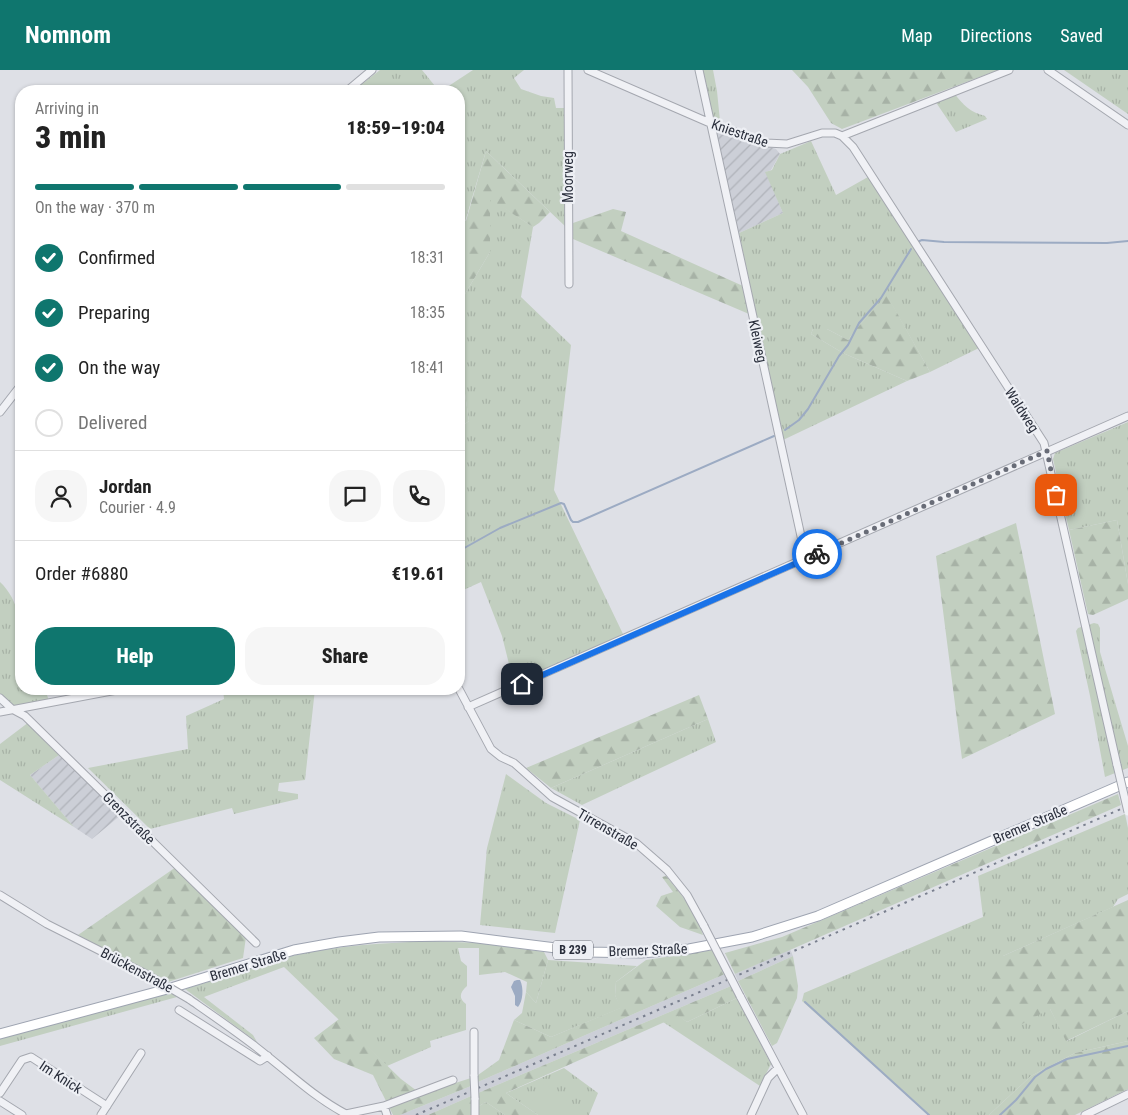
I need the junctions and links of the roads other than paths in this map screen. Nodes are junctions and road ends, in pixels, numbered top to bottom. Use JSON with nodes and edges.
{"nodes":[{"id":1,"x":372,"y":70,"type":"edge"},
{"id":2,"x":568,"y":70,"type":"edge"},
{"id":3,"x":588,"y":70,"type":"edge"},
{"id":4,"x":699,"y":70,"type":"edge"},
{"id":5,"x":1009,"y":70,"type":"edge"},
{"id":6,"x":1048,"y":70,"type":"edge"},
{"id":7,"x":354,"y":85,"type":"edge"},
{"id":8,"x":710,"y":123,"type":"junction"},
{"id":9,"x":1128,"y":125,"type":"edge"},
{"id":10,"x":842,"y":136,"type":"junction"},
{"id":11,"x":569,"y":284,"type":"dead end"},
{"id":12,"x":15,"y":393,"type":"edge"},
{"id":13,"x":0,"y":412,"type":"edge"},
{"id":14,"x":1128,"y":416,"type":"edge"},
{"id":15,"x":1047,"y":451,"type":"junction"},
{"id":16,"x":806,"y":558,"type":"junction"},
{"id":17,"x":91,"y":695,"type":"edge"},
{"id":18,"x":462,"y":695,"type":"edge"},
{"id":19,"x":0,"y":698,"type":"edge"},
{"id":20,"x":468,"y":707,"type":"junction"},
{"id":21,"x":12,"y":710,"type":"junction"},
{"id":22,"x":0,"y":712,"type":"edge"},
{"id":23,"x":1128,"y":782,"type":"edge"},
{"id":24,"x":1128,"y":812,"type":"edge"},
{"id":25,"x":0,"y":895,"type":"edge"},
{"id":26,"x":256,"y":943,"type":"dead end"},
{"id":27,"x":179,"y":1010,"type":"dead end"},
{"id":28,"x":474,"y":1032,"type":"dead end"},
{"id":29,"x":0,"y":1034,"type":"edge"},
{"id":30,"x":141,"y":1053,"type":"dead end"},
{"id":31,"x":268,"y":1056,"type":"junction"},
{"id":32,"x":778,"y":1068,"type":"junction"},
{"id":33,"x":453,"y":1080,"type":"dead end"},
{"id":34,"x":0,"y":1093,"type":"edge"},
{"id":35,"x":1128,"y":1094,"type":"edge"},
{"id":36,"x":0,"y":1101,"type":"edge"},
{"id":37,"x":107,"y":1106,"type":"junction"},
{"id":38,"x":386,"y":1111,"type":"edge"},
{"id":39,"x":22,"y":1115,"type":"edge"},
{"id":40,"x":101,"y":1115,"type":"edge"},
{"id":41,"x":346,"y":1115,"type":"edge"},
{"id":42,"x":475,"y":1115,"type":"edge"},
{"id":43,"x":751,"y":1115,"type":"edge"},
{"id":44,"x":803,"y":1115,"type":"edge"},
{"id":45,"x":1085,"y":1115,"type":"edge"}],
"edges":[{"from":1,"to":7,"type":"street"},
{"from":2,"to":11,"type":"street","name":"Moorweg"},
{"from":3,"to":8,"type":"street","name":"Kniestraße"},
{"from":4,"to":8,"type":"street","name":"Kleiweg"},
{"from":5,"to":10,"type":"street","name":"Kniestraße"},
{"from":6,"to":9,"type":"street"},
{"from":8,"to":10,"type":"street","name":"Kniestraße"},
{"from":8,"to":16,"type":"street","name":"Kleiweg"},
{"from":10,"to":15,"type":"street","name":"Waldweg"},
{"from":12,"to":13,"type":"street"},
{"from":14,"to":15,"type":"street"},
{"from":15,"to":16,"type":"street"},
{"from":15,"to":24,"type":"street","name":"Waldweg","bridge":true},
{"from":16,"to":20,"type":"street"},
{"from":17,"to":21,"type":"street"},
{"from":18,"to":20,"type":"street","name":"Tirrenstraße"},
{"from":19,"to":21,"type":"street","name":"Grenzstraße"},
{"from":20,"to":32,"type":"street","name":"Tirrenstraße","bridge":true},
{"from":21,"to":22,"type":"street"},
{"from":21,"to":26,"type":"street","name":"Grenzstraße"},
{"from":23,"to":29,"type":"main road","name":"Bremer Straße","number":"B 239"},
{"from":25,"to":31,"type":"street","name":"Brückenstraße","bridge":true},
{"from":27,"to":31,"type":"street","name":"Brückenstraße"},
{"from":28,"to":42,"type":"street","bridge":true},
{"from":30,"to":37,"type":"street"},
{"from":31,"to":41,"type":"street","name":"Brückenstraße"},
{"from":32,"to":43,"type":"street"},
{"from":32,"to":44,"type":"street","name":"Tirrenstraße"},
{"from":33,"to":38,"type":"street","name":"Brückenstraße"},
{"from":34,"to":37,"type":"street","name":"Im Knick"},
{"from":35,"to":45,"type":"street"},
{"from":36,"to":39,"type":"street"},
{"from":37,"to":40,"type":"street"},
{"from":38,"to":41,"type":"street","name":"Brückenstraße"}]}
